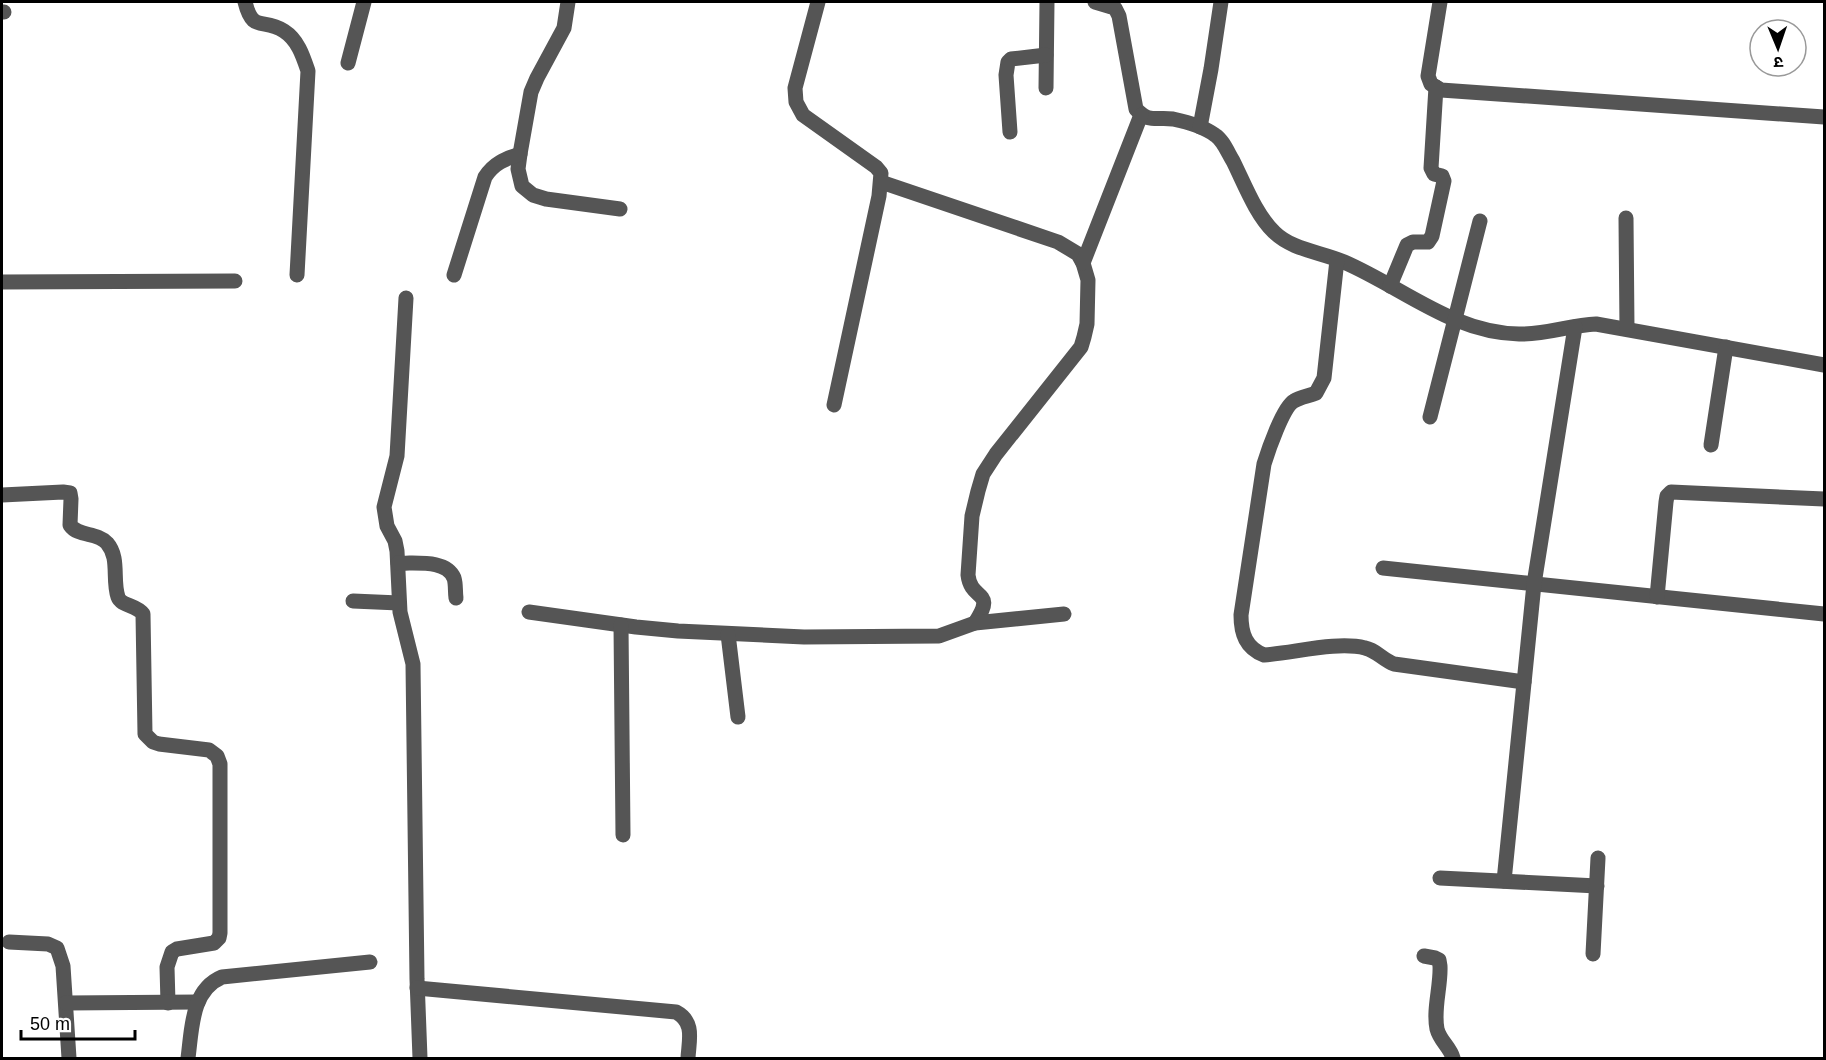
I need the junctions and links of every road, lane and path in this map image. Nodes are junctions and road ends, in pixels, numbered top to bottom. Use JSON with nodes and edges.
{"nodes":[{"id":1,"x":245,"y":2,"type":"edge"},
{"id":2,"x":364,"y":2,"type":"edge"},
{"id":3,"x":568,"y":2,"type":"edge"},
{"id":4,"x":818,"y":2,"type":"edge"},
{"id":5,"x":1047,"y":2,"type":"edge"},
{"id":6,"x":1095,"y":2,"type":"edge"},
{"id":7,"x":1221,"y":2,"type":"edge"},
{"id":8,"x":1440,"y":2,"type":"edge"},
{"id":9,"x":1046,"y":55,"type":"junction"},
{"id":10,"x":348,"y":63,"type":"dead end"},
{"id":11,"x":1436,"y":87,"type":"junction"},
{"id":12,"x":1046,"y":88,"type":"dead end"},
{"id":13,"x":1141,"y":115,"type":"junction"},
{"id":14,"x":1824,"y":117,"type":"edge"},
{"id":15,"x":1200,"y":127,"type":"junction"},
{"id":16,"x":1010,"y":132,"type":"dead end"},
{"id":17,"x":520,"y":154,"type":"junction"},
{"id":18,"x":881,"y":182,"type":"junction"},
{"id":19,"x":620,"y":209,"type":"dead end"},
{"id":20,"x":1626,"y":218,"type":"dead end"},
{"id":21,"x":1480,"y":221,"type":"dead end"},
{"id":22,"x":1337,"y":260,"type":"junction"},
{"id":23,"x":1083,"y":263,"type":"junction"},
{"id":24,"x":297,"y":275,"type":"dead end"},
{"id":25,"x":454,"y":276,"type":"dead end"},
{"id":26,"x":235,"y":281,"type":"dead end"},
{"id":27,"x":2,"y":282,"type":"edge"},
{"id":28,"x":1390,"y":286,"type":"junction"},
{"id":29,"x":406,"y":298,"type":"dead end"},
{"id":30,"x":1456,"y":320,"type":"junction"},
{"id":31,"x":1575,"y":327,"type":"junction"},
{"id":32,"x":1627,"y":330,"type":"junction"},
{"id":33,"x":1726,"y":347,"type":"junction"},
{"id":34,"x":1824,"y":365,"type":"edge"},
{"id":35,"x":834,"y":405,"type":"dead end"},
{"id":36,"x":1430,"y":417,"type":"dead end"},
{"id":37,"x":1711,"y":444,"type":"dead end"},
{"id":38,"x":2,"y":495,"type":"edge"},
{"id":39,"x":1824,"y":499,"type":"edge"},
{"id":40,"x":398,"y":563,"type":"junction"},
{"id":41,"x":1383,"y":568,"type":"dead end"},
{"id":42,"x":1534,"y":584,"type":"junction"},
{"id":43,"x":1657,"y":597,"type":"junction"},
{"id":44,"x":456,"y":598,"type":"dead end"},
{"id":45,"x":353,"y":601,"type":"dead end"},
{"id":46,"x":399,"y":603,"type":"junction"},
{"id":47,"x":529,"y":612,"type":"dead end"},
{"id":48,"x":1064,"y":614,"type":"dead end"},
{"id":49,"x":1824,"y":614,"type":"edge"},
{"id":50,"x":975,"y":623,"type":"junction"},
{"id":51,"x":621,"y":625,"type":"junction"},
{"id":52,"x":728,"y":634,"type":"junction"},
{"id":53,"x":1524,"y":682,"type":"junction"},
{"id":54,"x":738,"y":717,"type":"dead end"},
{"id":55,"x":623,"y":835,"type":"dead end"},
{"id":56,"x":1598,"y":858,"type":"dead end"},
{"id":57,"x":1440,"y":878,"type":"dead end"},
{"id":58,"x":1504,"y":881,"type":"junction"},
{"id":59,"x":1597,"y":885,"type":"junction"},
{"id":60,"x":9,"y":942,"type":"dead end"},
{"id":61,"x":1593,"y":954,"type":"dead end"},
{"id":62,"x":1424,"y":956,"type":"dead end"},
{"id":63,"x":370,"y":962,"type":"dead end"},
{"id":64,"x":417,"y":988,"type":"junction"},
{"id":65,"x":168,"y":1002,"type":"junction"},
{"id":66,"x":198,"y":1002,"type":"junction"},
{"id":67,"x":66,"y":1003,"type":"junction"},
{"id":68,"x":69,"y":1059,"type":"edge"},
{"id":69,"x":188,"y":1059,"type":"edge"},
{"id":70,"x":420,"y":1059,"type":"edge"},
{"id":71,"x":688,"y":1059,"type":"edge"},
{"id":72,"x":1453,"y":1059,"type":"edge"}],
"edges":[{"from":1,"to":24,"type":"street"},
{"from":2,"to":10,"type":"street"},
{"from":3,"to":17,"type":"street"},
{"from":4,"to":18,"type":"street"},
{"from":5,"to":9,"type":"street"},
{"from":6,"to":13,"type":"street"},
{"from":7,"to":15,"type":"street"},
{"from":8,"to":11,"type":"street"},
{"from":9,"to":12,"type":"street"},
{"from":9,"to":16,"type":"street"},
{"from":11,"to":14,"type":"street"},
{"from":11,"to":28,"type":"street"},
{"from":13,"to":15,"type":"street"},
{"from":13,"to":23,"type":"street"},
{"from":15,"to":22,"type":"street"},
{"from":17,"to":19,"type":"street"},
{"from":17,"to":25,"type":"street"},
{"from":18,"to":23,"type":"street"},
{"from":18,"to":35,"type":"street"},
{"from":20,"to":32,"type":"street"},
{"from":21,"to":30,"type":"street"},
{"from":22,"to":28,"type":"street"},
{"from":22,"to":53,"type":"street"},
{"from":23,"to":50,"type":"street"},
{"from":26,"to":27,"type":"street"},
{"from":28,"to":30,"type":"street"},
{"from":29,"to":40,"type":"street"},
{"from":30,"to":31,"type":"street"},
{"from":30,"to":36,"type":"street"},
{"from":31,"to":32,"type":"street"},
{"from":31,"to":42,"type":"street"},
{"from":32,"to":33,"type":"street"},
{"from":33,"to":34,"type":"street"},
{"from":33,"to":37,"type":"street"},
{"from":38,"to":65,"type":"street"},
{"from":39,"to":43,"type":"street"},
{"from":40,"to":44,"type":"street"},
{"from":40,"to":46,"type":"street"},
{"from":41,"to":42,"type":"street"},
{"from":42,"to":43,"type":"street"},
{"from":42,"to":53,"type":"street"},
{"from":43,"to":49,"type":"street"},
{"from":45,"to":46,"type":"street"},
{"from":46,"to":64,"type":"street"},
{"from":47,"to":51,"type":"street"},
{"from":48,"to":50,"type":"street"},
{"from":50,"to":52,"type":"street"},
{"from":51,"to":52,"type":"street"},
{"from":51,"to":55,"type":"street"},
{"from":52,"to":54,"type":"street"},
{"from":53,"to":58,"type":"street"},
{"from":56,"to":59,"type":"street"},
{"from":57,"to":58,"type":"street"},
{"from":58,"to":59,"type":"street"},
{"from":59,"to":61,"type":"street"},
{"from":60,"to":67,"type":"street"},
{"from":62,"to":72,"type":"street"},
{"from":63,"to":66,"type":"street"},
{"from":64,"to":70,"type":"street"},
{"from":64,"to":71,"type":"street"},
{"from":65,"to":66,"type":"street"},
{"from":65,"to":67,"type":"street"},
{"from":66,"to":69,"type":"street"},
{"from":67,"to":68,"type":"street"}]}
